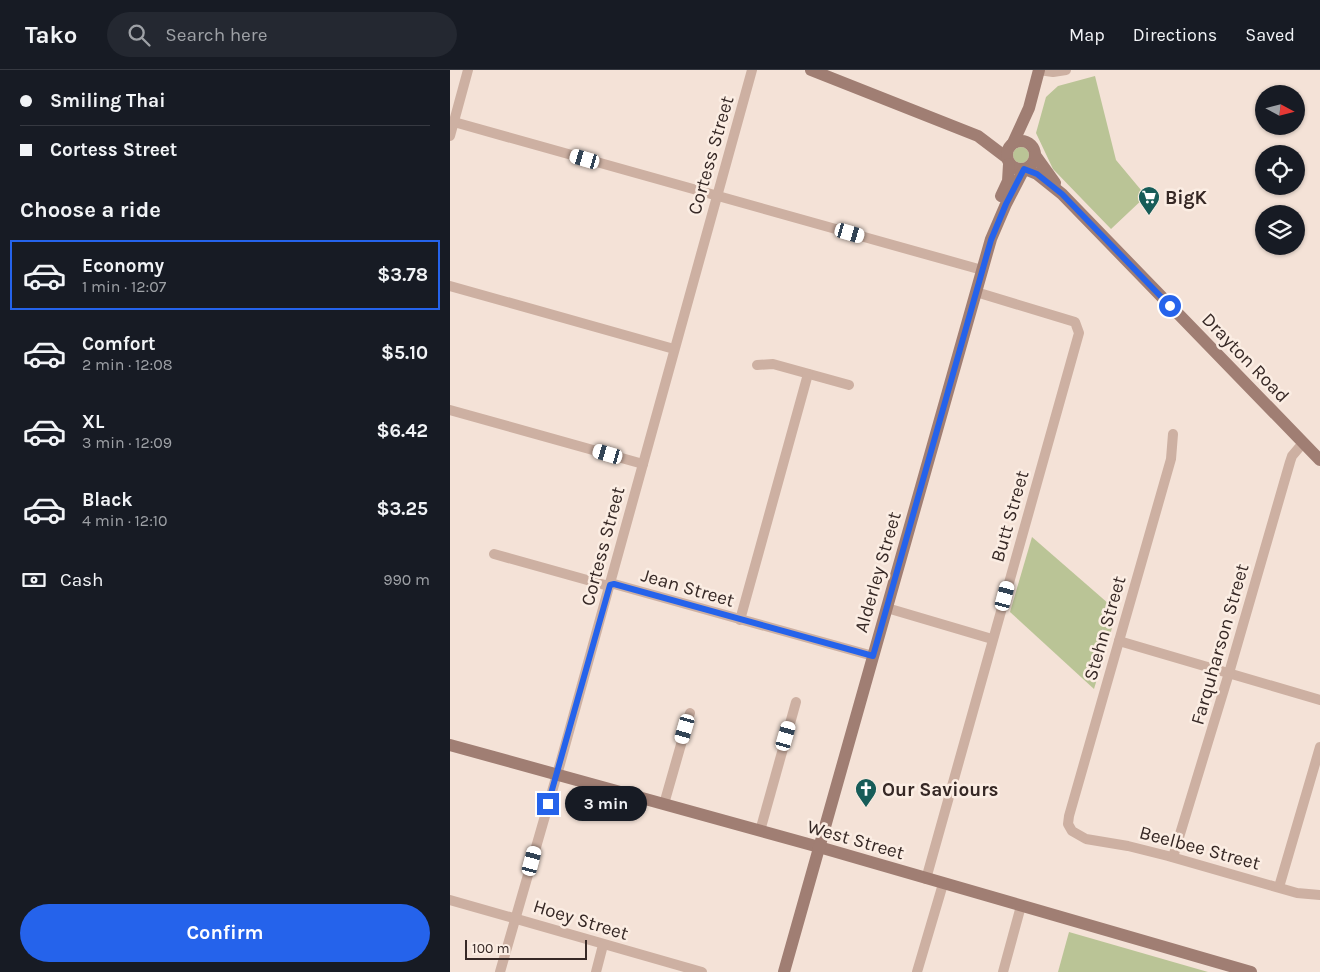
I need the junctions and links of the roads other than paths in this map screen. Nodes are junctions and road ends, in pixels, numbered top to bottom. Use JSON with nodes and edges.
{"nodes":[{"id":1,"x":468,"y":70,"type":"edge"},
{"id":2,"x":752,"y":70,"type":"edge"},
{"id":3,"x":811,"y":70,"type":"edge"},
{"id":4,"x":1039,"y":70,"type":"edge"},
{"id":5,"x":1066,"y":70,"type":"edge"},
{"id":6,"x":1029,"y":108,"type":"junction"},
{"id":7,"x":454,"y":122,"type":"junction"},
{"id":8,"x":970,"y":133,"type":"junction"},
{"id":9,"x":450,"y":136,"type":"edge"},
{"id":10,"x":1013,"y":143,"type":"junction"},
{"id":11,"x":1033,"y":150,"type":"junction"},
{"id":12,"x":1008,"y":161,"type":"junction"},
{"id":13,"x":1024,"y":169,"type":"junction"},
{"id":14,"x":1062,"y":194,"type":"junction"},
{"id":15,"x":717,"y":196,"type":"junction"},
{"id":16,"x":991,"y":240,"type":"junction"},
{"id":17,"x":982,"y":270,"type":"junction"},
{"id":18,"x":450,"y":286,"type":"edge"},
{"id":19,"x":976,"y":292,"type":"junction"},
{"id":20,"x":674,"y":349,"type":"junction"},
{"id":21,"x":757,"y":365,"type":"dead end"},
{"id":22,"x":808,"y":374,"type":"junction"},
{"id":23,"x":849,"y":385,"type":"dead end"},
{"id":24,"x":450,"y":410,"type":"edge"},
{"id":25,"x":1173,"y":434,"type":"dead end"},
{"id":26,"x":1303,"y":443,"type":"junction"},
{"id":27,"x":1320,"y":460,"type":"edge"},
{"id":28,"x":643,"y":464,"type":"junction"},
{"id":29,"x":494,"y":554,"type":"dead end"},
{"id":30,"x":610,"y":585,"type":"junction"},
{"id":31,"x":887,"y":608,"type":"junction"},
{"id":32,"x":740,"y":620,"type":"junction"},
{"id":33,"x":992,"y":639,"type":"junction"},
{"id":34,"x":1119,"y":641,"type":"junction"},
{"id":35,"x":873,"y":656,"type":"junction"},
{"id":36,"x":1229,"y":673,"type":"junction"},
{"id":37,"x":1320,"y":700,"type":"edge"},
{"id":38,"x":796,"y":702,"type":"dead end"},
{"id":39,"x":690,"y":713,"type":"dead end"},
{"id":40,"x":450,"y":745,"type":"edge"},
{"id":41,"x":1320,"y":747,"type":"edge"},
{"id":42,"x":557,"y":775,"type":"junction"},
{"id":43,"x":664,"y":804,"type":"junction"},
{"id":44,"x":760,"y":831,"type":"junction"},
{"id":45,"x":1072,"y":831,"type":"joint"},
{"id":46,"x":819,"y":847,"type":"junction"},
{"id":47,"x":1173,"y":857,"type":"junction"},
{"id":48,"x":926,"y":879,"type":"junction"},
{"id":49,"x":943,"y":884,"type":"junction"},
{"id":50,"x":1279,"y":887,"type":"junction"},
{"id":51,"x":1320,"y":896,"type":"edge"},
{"id":52,"x":450,"y":900,"type":"edge"},
{"id":53,"x":1022,"y":906,"type":"junction"},
{"id":54,"x":516,"y":918,"type":"junction"},
{"id":55,"x":603,"y":945,"type":"junction"},
{"id":56,"x":688,"y":970,"type":"edge"},
{"id":57,"x":500,"y":972,"type":"edge"},
{"id":58,"x":596,"y":972,"type":"edge"},
{"id":59,"x":702,"y":972,"type":"edge"},
{"id":60,"x":784,"y":972,"type":"edge"},
{"id":61,"x":917,"y":972,"type":"edge"},
{"id":62,"x":1003,"y":972,"type":"edge"},
{"id":63,"x":1251,"y":972,"type":"edge"}],
"edges":[{"from":1,"to":7,"type":"street"},
{"from":2,"to":15,"type":"street","name":"Cortess Street"},
{"from":3,"to":8,"type":"main road"},
{"from":4,"to":5,"type":"street"},
{"from":4,"to":6,"type":"main road"},
{"from":6,"to":10,"type":"main road"},
{"from":6,"to":11,"type":"main road"},
{"from":7,"to":9,"type":"street"},
{"from":7,"to":15,"type":"street"},
{"from":8,"to":10,"type":"main road"},
{"from":8,"to":12,"type":"main road"},
{"from":10,"to":11,"type":"main road"},
{"from":10,"to":12,"type":"main road"},
{"from":11,"to":13,"type":"main road"},
{"from":11,"to":14,"type":"main road","name":"Drayton Road"},
{"from":12,"to":13,"type":"main road"},
{"from":12,"to":16,"type":"main road","name":"Alderley Street"},
{"from":13,"to":14,"type":"main road","name":"Drayton Road"},
{"from":13,"to":16,"type":"main road","name":"Alderley Street"},
{"from":14,"to":26,"type":"main road","name":"Drayton Road"},
{"from":15,"to":17,"type":"street"},
{"from":15,"to":20,"type":"street","name":"Cortess Street"},
{"from":16,"to":17,"type":"main road","name":"Alderley Street"},
{"from":17,"to":19,"type":"main road","name":"Alderley Street"},
{"from":18,"to":20,"type":"street"},
{"from":19,"to":31,"type":"main road","name":"Alderley Street"},
{"from":19,"to":33,"type":"street","name":"Butt Street"},
{"from":20,"to":28,"type":"street","name":"Cortess Street"},
{"from":21,"to":22,"type":"street"},
{"from":22,"to":23,"type":"street"},
{"from":22,"to":32,"type":"street"},
{"from":24,"to":28,"type":"street"},
{"from":25,"to":34,"type":"street","name":"Stehn Street"},
{"from":26,"to":27,"type":"main road","name":"Drayton Road"},
{"from":26,"to":36,"type":"street","name":"Farquharson Street"},
{"from":28,"to":30,"type":"street","name":"Cortess Street"},
{"from":29,"to":30,"type":"street","name":"Jean Street"},
{"from":30,"to":32,"type":"street","name":"Jean Street"},
{"from":30,"to":42,"type":"street","name":"Cortess Street"},
{"from":31,"to":33,"type":"street"},
{"from":31,"to":35,"type":"main road","name":"Alderley Street"},
{"from":32,"to":35,"type":"street","name":"Jean Street"},
{"from":33,"to":48,"type":"street","name":"Butt Street"},
{"from":34,"to":36,"type":"street"},
{"from":34,"to":45,"type":"street","name":"Stehn Street"},
{"from":35,"to":46,"type":"main road","name":"Alderley Street"},
{"from":36,"to":37,"type":"street"},
{"from":36,"to":47,"type":"street","name":"Farquharson Street"},
{"from":38,"to":44,"type":"street"},
{"from":39,"to":43,"type":"street"},
{"from":40,"to":42,"type":"main road","name":"West Street"},
{"from":41,"to":50,"type":"street"},
{"from":42,"to":43,"type":"main road","name":"West Street"},
{"from":42,"to":54,"type":"street","name":"Cortess Street"},
{"from":43,"to":44,"type":"main road","name":"West Street"},
{"from":44,"to":46,"type":"main road","name":"West Street"},
{"from":45,"to":47,"type":"street","name":"Beelbee Street"},
{"from":46,"to":48,"type":"main road","name":"West Street"},
{"from":46,"to":60,"type":"main road","name":"Alderley Street"},
{"from":47,"to":50,"type":"street","name":"Beelbee Street"},
{"from":48,"to":49,"type":"main road","name":"West Street"},
{"from":49,"to":53,"type":"main road","name":"West Street"},
{"from":49,"to":61,"type":"street"},
{"from":50,"to":51,"type":"street","name":"Beelbee Street"},
{"from":52,"to":54,"type":"street","name":"Hoey Street"},
{"from":53,"to":62,"type":"street"},
{"from":53,"to":63,"type":"main road","name":"West Street"},
{"from":54,"to":55,"type":"street","name":"Hoey Street"},
{"from":54,"to":57,"type":"street","name":"Cortess Street"},
{"from":55,"to":56,"type":"street","name":"Hoey Street"},
{"from":55,"to":58,"type":"street"},
{"from":56,"to":59,"type":"street","name":"Hoey Street"}]}
